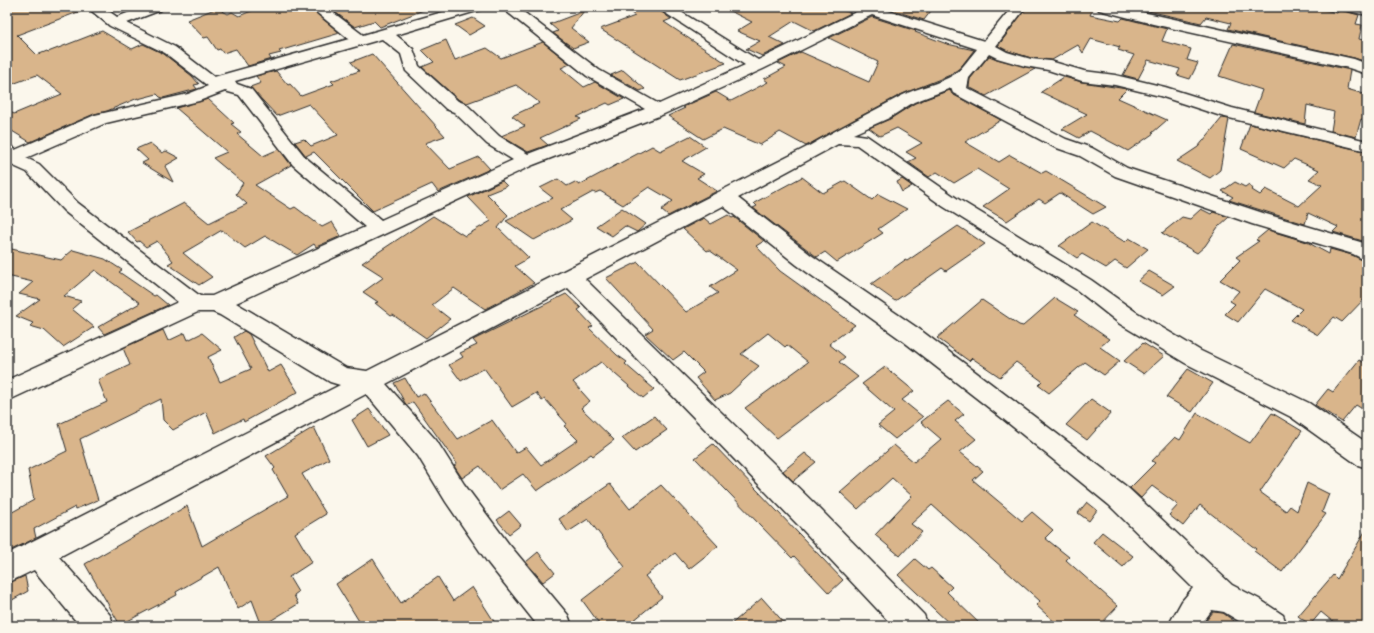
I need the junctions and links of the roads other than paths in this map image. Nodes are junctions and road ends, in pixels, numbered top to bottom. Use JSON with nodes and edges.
{"nodes":[{"id":1,"x":94,"y":7,"type":"edge"},
{"id":2,"x":156,"y":7,"type":"edge"},
{"id":3,"x":475,"y":7,"type":"edge"},
{"id":4,"x":508,"y":7,"type":"edge"},
{"id":5,"x":663,"y":7,"type":"edge"},
{"id":6,"x":1019,"y":7,"type":"edge"},
{"id":7,"x":1104,"y":7,"type":"edge"},
{"id":8,"x":1349,"y":7,"type":"edge"},
{"id":9,"x":321,"y":8,"type":"edge"},
{"id":10,"x":866,"y":9,"type":"edge"},
{"id":11,"x":1367,"y":11,"type":"edge"},
{"id":12,"x":115,"y":23,"type":"junction"},
{"id":13,"x":385,"y":34,"type":"junction"},
{"id":14,"x":361,"y":41,"type":"junction"},
{"id":15,"x":988,"y":47,"type":"junction"},
{"id":16,"x":757,"y":66,"type":"junction"},
{"id":17,"x":1367,"y":69,"type":"edge"},
{"id":18,"x":961,"y":77,"type":"junction"},
{"id":19,"x":218,"y":84,"type":"junction"},
{"id":20,"x":658,"y":110,"type":"junction"},
{"id":21,"x":851,"y":137,"type":"junction"},
{"id":22,"x":1367,"y":146,"type":"edge"},
{"id":23,"x":8,"y":154,"type":"edge"},
{"id":24,"x":526,"y":161,"type":"junction"},
{"id":25,"x":724,"y":197,"type":"junction"},
{"id":26,"x":380,"y":229,"type":"junction"},
{"id":27,"x":1367,"y":254,"type":"edge"},
{"id":28,"x":570,"y":277,"type":"junction"},
{"id":29,"x":205,"y":304,"type":"junction"},
{"id":30,"x":369,"y":381,"type":"junction"},
{"id":31,"x":7,"y":391,"type":"edge"},
{"id":32,"x":1367,"y":457,"type":"edge"},
{"id":33,"x":39,"y":554,"type":"junction"},
{"id":34,"x":7,"y":569,"type":"edge"},
{"id":35,"x":1222,"y":596,"type":"junction"},
{"id":36,"x":99,"y":626,"type":"edge"},
{"id":37,"x":557,"y":626,"type":"edge"},
{"id":38,"x":913,"y":626,"type":"edge"},
{"id":39,"x":1183,"y":626,"type":"edge"},
{"id":40,"x":1272,"y":626,"type":"edge"}],
"edges":[{"from":1,"to":12,"type":"street"},
{"from":2,"to":12,"type":"street"},
{"from":3,"to":13,"type":"street"},
{"from":4,"to":20,"type":"street"},
{"from":5,"to":16,"type":"street"},
{"from":6,"to":15,"type":"street"},
{"from":7,"to":17,"type":"street"},
{"from":8,"to":11,"type":"street"},
{"from":9,"to":14,"type":"street"},
{"from":10,"to":15,"type":"street"},
{"from":10,"to":16,"type":"street"},
{"from":12,"to":19,"type":"street"},
{"from":13,"to":14,"type":"street"},
{"from":13,"to":24,"type":"street"},
{"from":14,"to":19,"type":"street"},
{"from":15,"to":18,"type":"street"},
{"from":15,"to":22,"type":"street"},
{"from":16,"to":20,"type":"street"},
{"from":18,"to":21,"type":"street"},
{"from":18,"to":27,"type":"street"},
{"from":19,"to":23,"type":"street"},
{"from":19,"to":26,"type":"street"},
{"from":20,"to":24,"type":"street"},
{"from":21,"to":25,"type":"street"},
{"from":21,"to":32,"type":"street"},
{"from":23,"to":29,"type":"street"},
{"from":24,"to":26,"type":"street"},
{"from":25,"to":28,"type":"street"},
{"from":25,"to":35,"type":"street"},
{"from":26,"to":29,"type":"street"},
{"from":28,"to":30,"type":"street"},
{"from":28,"to":38,"type":"street"},
{"from":29,"to":30,"type":"street"},
{"from":29,"to":31,"type":"street"},
{"from":30,"to":33,"type":"street"},
{"from":30,"to":37,"type":"street"},
{"from":33,"to":34,"type":"street"},
{"from":33,"to":36,"type":"street"},
{"from":35,"to":39,"type":"street"},
{"from":35,"to":40,"type":"street"}]}
